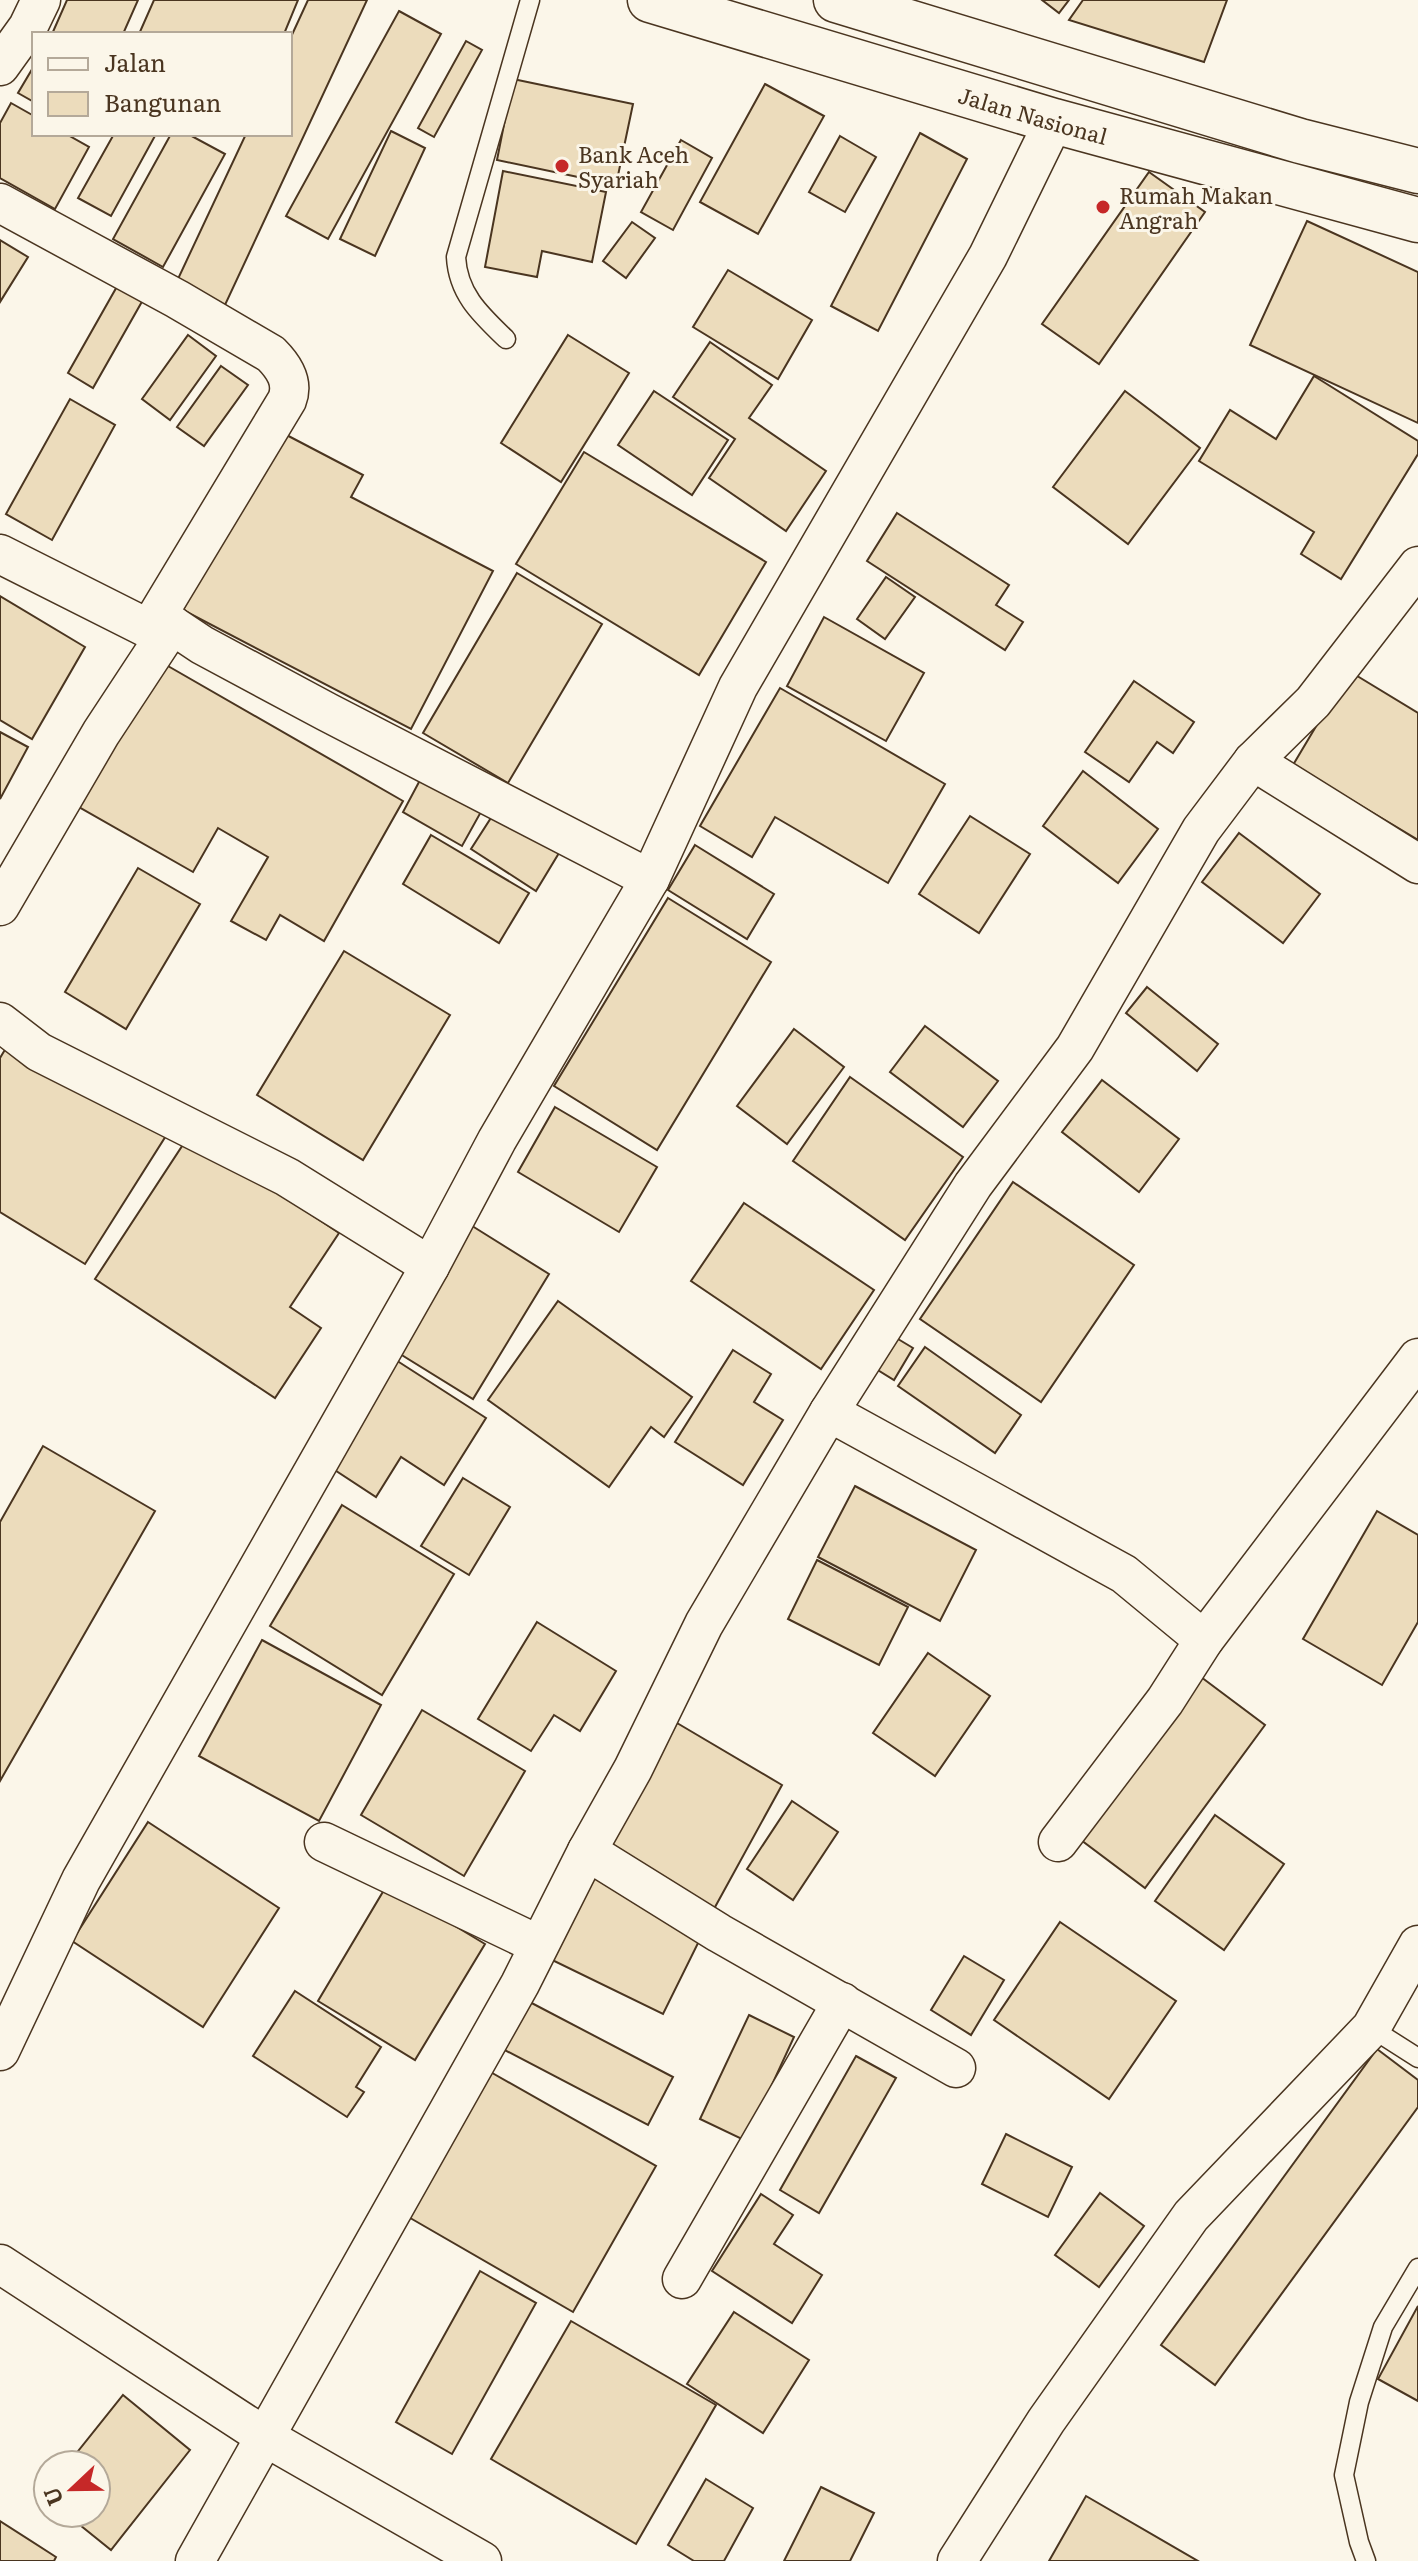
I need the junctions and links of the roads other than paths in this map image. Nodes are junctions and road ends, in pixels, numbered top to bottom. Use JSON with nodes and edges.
{"nodes":[{"id":1,"x":41,"y":0,"type":"edge"},
{"id":2,"x":530,"y":0,"type":"edge"},
{"id":3,"x":650,"y":0,"type":"edge"},
{"id":4,"x":836,"y":0,"type":"edge"},
{"id":5,"x":0,"y":66,"type":"edge"},
{"id":6,"x":1054,"y":121,"type":"junction"},
{"id":7,"x":1418,"y":171,"type":"edge"},
{"id":8,"x":0,"y":203,"type":"edge"},
{"id":9,"x":1418,"y":220,"type":"edge"},
{"id":10,"x":506,"y":339,"type":"dead end"},
{"id":11,"x":0,"y":554,"type":"edge"},
{"id":12,"x":1418,"y":566,"type":"edge"},
{"id":13,"x":161,"y":627,"type":"junction"},
{"id":14,"x":1253,"y":761,"type":"junction"},
{"id":15,"x":1418,"y":864,"type":"edge"},
{"id":16,"x":650,"y":879,"type":"junction"},
{"id":17,"x":0,"y":906,"type":"edge"},
{"id":18,"x":0,"y":1022,"type":"edge"},
{"id":19,"x":430,"y":1266,"type":"junction"},
{"id":20,"x":1418,"y":1358,"type":"edge"},
{"id":21,"x":829,"y":1412,"type":"junction"},
{"id":22,"x":1204,"y":1640,"type":"junction"},
{"id":23,"x":324,"y":1842,"type":"dead end"},
{"id":24,"x":1058,"y":1842,"type":"dead end"},
{"id":25,"x":587,"y":1851,"type":"junction"},
{"id":26,"x":539,"y":1945,"type":"junction"},
{"id":27,"x":1418,"y":1945,"type":"edge"},
{"id":28,"x":842,"y":2002,"type":"junction"},
{"id":29,"x":1371,"y":2028,"type":"junction"},
{"id":30,"x":0,"y":2051,"type":"edge"},
{"id":31,"x":1410,"y":2053,"type":"edge"},
{"id":32,"x":956,"y":2068,"type":"dead end"},
{"id":33,"x":0,"y":2264,"type":"edge"},
{"id":34,"x":1418,"y":2268,"type":"edge"},
{"id":35,"x":682,"y":2279,"type":"dead end"},
{"id":36,"x":267,"y":2438,"type":"junction"},
{"id":37,"x":195,"y":2561,"type":"edge"},
{"id":38,"x":482,"y":2561,"type":"edge"},
{"id":39,"x":957,"y":2561,"type":"edge"},
{"id":40,"x":1366,"y":2561,"type":"edge"}],
"edges":[{"from":1,"to":5,"type":"street"},
{"from":2,"to":10,"type":"lane"},
{"from":3,"to":6,"type":"highway","name":"Jalan Nasional"},
{"from":4,"to":7,"type":"highway"},
{"from":6,"to":9,"type":"highway","name":"Jalan Nasional"},
{"from":6,"to":16,"type":"street"},
{"from":8,"to":13,"type":"street"},
{"from":11,"to":13,"type":"street"},
{"from":12,"to":14,"type":"street"},
{"from":13,"to":16,"type":"street"},
{"from":13,"to":17,"type":"street"},
{"from":14,"to":15,"type":"street"},
{"from":14,"to":21,"type":"street"},
{"from":16,"to":19,"type":"street"},
{"from":18,"to":19,"type":"street"},
{"from":19,"to":30,"type":"street"},
{"from":20,"to":22,"type":"street"},
{"from":21,"to":22,"type":"street"},
{"from":21,"to":25,"type":"street"},
{"from":22,"to":24,"type":"street"},
{"from":23,"to":26,"type":"street"},
{"from":25,"to":26,"type":"street"},
{"from":25,"to":28,"type":"street"},
{"from":26,"to":36,"type":"street"},
{"from":27,"to":29,"type":"street"},
{"from":28,"to":32,"type":"street"},
{"from":28,"to":35,"type":"street"},
{"from":29,"to":31,"type":"lane"},
{"from":29,"to":39,"type":"street"},
{"from":33,"to":36,"type":"street"},
{"from":34,"to":40,"type":"lane"},
{"from":36,"to":37,"type":"street"},
{"from":36,"to":38,"type":"street"}]}
